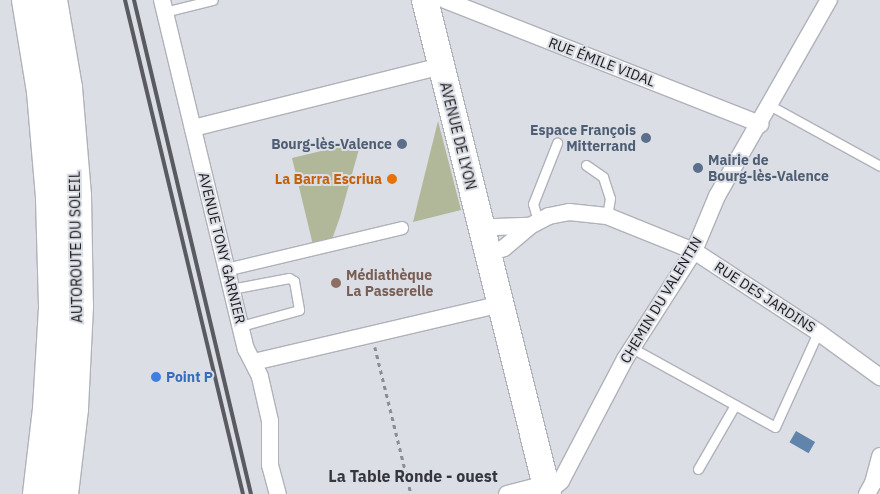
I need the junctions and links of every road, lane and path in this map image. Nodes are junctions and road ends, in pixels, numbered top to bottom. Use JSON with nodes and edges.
{"nodes":[{"id":1,"x":26,"y":0,"type":"edge"},
{"id":2,"x":52,"y":0,"type":"edge"},
{"id":3,"x":214,"y":0,"type":"edge"},
{"id":4,"x":829,"y":0,"type":"edge"},
{"id":5,"x":434,"y":1,"type":"edge"},
{"id":6,"x":163,"y":6,"type":"edge"},
{"id":7,"x":441,"y":66,"type":"junction"},
{"id":8,"x":771,"y":106,"type":"junction"},
{"id":9,"x":760,"y":124,"type":"junction"},
{"id":10,"x":193,"y":128,"type":"junction"},
{"id":11,"x":557,"y":143,"type":"dead end"},
{"id":12,"x":586,"y":165,"type":"dead end"},
{"id":13,"x":880,"y":166,"type":"edge"},
{"id":14,"x":607,"y":216,"type":"junction"},
{"id":15,"x":534,"y":224,"type":"junction"},
{"id":16,"x":402,"y":228,"type":"dead end"},
{"id":17,"x":694,"y":251,"type":"junction"},
{"id":18,"x":487,"y":252,"type":"junction"},
{"id":19,"x":226,"y":270,"type":"junction"},
{"id":20,"x":231,"y":289,"type":"junction"},
{"id":21,"x":501,"y":304,"type":"junction"},
{"id":22,"x":241,"y":326,"type":"junction"},
{"id":23,"x":818,"y":332,"type":"junction"},
{"id":24,"x":372,"y":334,"type":"junction"},
{"id":25,"x":632,"y":348,"type":"junction"},
{"id":26,"x":254,"y":362,"type":"junction"},
{"id":27,"x":880,"y":376,"type":"edge"},
{"id":28,"x":735,"y":406,"type":"junction"},
{"id":29,"x":880,"y":456,"type":"edge"},
{"id":30,"x":698,"y":469,"type":"dead end"},
{"id":31,"x":547,"y":490,"type":"edge"},
{"id":32,"x":37,"y":494,"type":"edge"},
{"id":33,"x":64,"y":494,"type":"edge"},
{"id":34,"x":278,"y":494,"type":"edge"},
{"id":35,"x":411,"y":494,"type":"edge"},
{"id":36,"x":507,"y":494,"type":"edge"},
{"id":37,"x":867,"y":494,"type":"edge"}],
"edges":[{"from":1,"to":32,"type":"highway","name":"AUTOROUTE DU SOLEIL"},
{"from":2,"to":33,"type":"highway","name":"AUTOROUTE DU SOLEIL"},
{"from":3,"to":6,"type":"lane"},
{"from":4,"to":8,"type":"street","name":"CHEMIN DU VALENTIN"},
{"from":5,"to":7,"type":"main road","name":"AVENUE DE LYON"},
{"from":5,"to":9,"type":"street","name":"RUE ÉMILE VIDAL"},
{"from":6,"to":10,"type":"street","name":"AVENUE TONY GARNIER"},
{"from":7,"to":10,"type":"street"},
{"from":7,"to":18,"type":"main road","name":"AVENUE DE LYON"},
{"from":8,"to":9,"type":"street","name":"CHEMIN DU VALENTIN"},
{"from":8,"to":13,"type":"lane"},
{"from":9,"to":17,"type":"street","name":"CHEMIN DU VALENTIN"},
{"from":10,"to":19,"type":"street","name":"AVENUE TONY GARNIER"},
{"from":11,"to":15,"type":"lane"},
{"from":12,"to":14,"type":"lane"},
{"from":14,"to":15,"type":"street","name":"RUE DES JARDINS"},
{"from":14,"to":17,"type":"street","name":"RUE DES JARDINS"},
{"from":15,"to":18,"type":"street","name":"RUE DES JARDINS"},
{"from":15,"to":18,"type":"street","name":"RUE DES JARDINS"},
{"from":16,"to":19,"type":"street"},
{"from":17,"to":23,"type":"street","name":"RUE DES JARDINS"},
{"from":17,"to":25,"type":"street","name":"CHEMIN DU VALENTIN"},
{"from":18,"to":21,"type":"main road","name":"AVENUE DE LYON"},
{"from":19,"to":20,"type":"street","name":"AVENUE TONY GARNIER"},
{"from":20,"to":22,"type":"street","name":"AVENUE TONY GARNIER"},
{"from":20,"to":22,"type":"lane"},
{"from":21,"to":24,"type":"street"},
{"from":21,"to":31,"type":"main road"},
{"from":22,"to":26,"type":"street","name":"AVENUE TONY GARNIER"},
{"from":23,"to":27,"type":"street","name":"RUE DES JARDINS"},
{"from":23,"to":28,"type":"lane"},
{"from":24,"to":26,"type":"street"},
{"from":24,"to":35,"type":"path"},
{"from":25,"to":28,"type":"lane"},
{"from":25,"to":31,"type":"street","name":"CHEMIN DU VALENTIN"},
{"from":26,"to":34,"type":"street","name":"AVENUE TONY GARNIER"},
{"from":28,"to":30,"type":"lane"},
{"from":29,"to":37,"type":"street"},
{"from":31,"to":36,"type":"street"}]}
